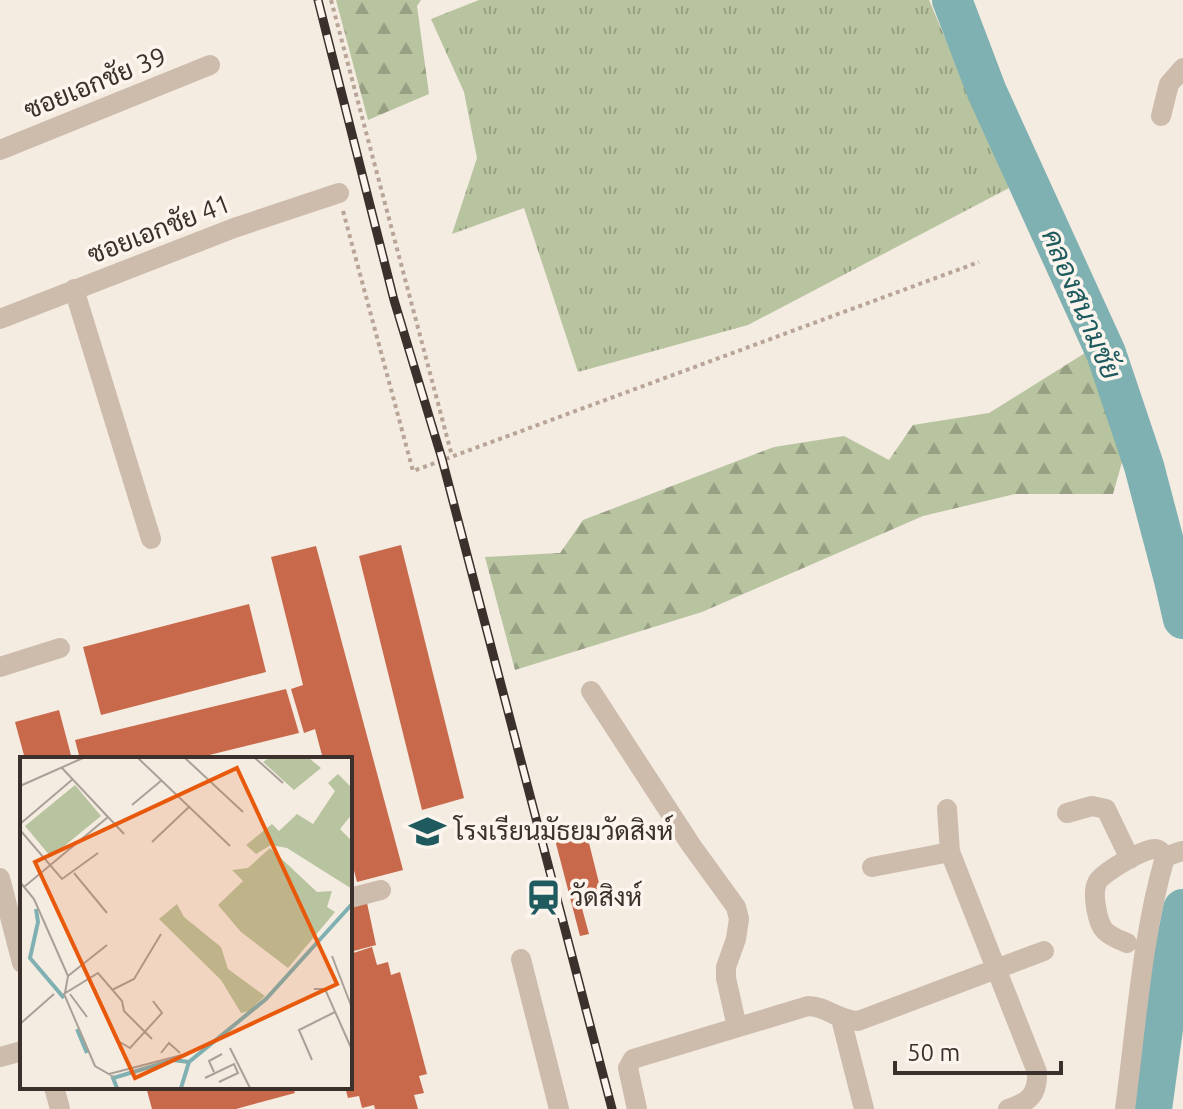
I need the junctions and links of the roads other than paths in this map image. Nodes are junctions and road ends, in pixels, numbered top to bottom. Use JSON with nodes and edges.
{"nodes":[{"id":1,"x":210,"y":65,"type":"dead end"},
{"id":2,"x":1183,"y":68,"type":"edge"},
{"id":3,"x":1161,"y":116,"type":"dead end"},
{"id":4,"x":0,"y":150,"type":"edge"},
{"id":5,"x":339,"y":193,"type":"road end"},
{"id":6,"x":74,"y":289,"type":"junction"},
{"id":7,"x":0,"y":319,"type":"edge"},
{"id":8,"x":151,"y":539,"type":"dead end"},
{"id":9,"x":60,"y":648,"type":"dead end"},
{"id":10,"x":0,"y":667,"type":"edge"},
{"id":11,"x":591,"y":691,"type":"dead end"},
{"id":12,"x":947,"y":809,"type":"dead end"},
{"id":13,"x":1067,"y":813,"type":"dead end"},
{"id":14,"x":950,"y":852,"type":"junction"},
{"id":15,"x":1174,"y":854,"type":"edge"},
{"id":16,"x":1130,"y":859,"type":"junction"},
{"id":17,"x":872,"y":867,"type":"dead end"},
{"id":18,"x":0,"y":878,"type":"edge"},
{"id":19,"x":381,"y":890,"type":"dead end"},
{"id":20,"x":352,"y":897,"type":"edge"},
{"id":21,"x":1127,"y":943,"type":"dead end"},
{"id":22,"x":1044,"y":951,"type":"dead end"},
{"id":23,"x":20,"y":955,"type":"edge"},
{"id":24,"x":521,"y":959,"type":"dead end"},
{"id":25,"x":996,"y":969,"type":"junction"},
{"id":26,"x":841,"y":1019,"type":"junction"},
{"id":27,"x":737,"y":1027,"type":"junction"},
{"id":28,"x":20,"y":1052,"type":"edge"},
{"id":29,"x":0,"y":1057,"type":"edge"},
{"id":30,"x":55,"y":1089,"type":"edge"},
{"id":31,"x":60,"y":1109,"type":"edge"},
{"id":32,"x":559,"y":1109,"type":"edge"},
{"id":33,"x":637,"y":1109,"type":"edge"},
{"id":34,"x":864,"y":1109,"type":"edge"},
{"id":35,"x":1008,"y":1109,"type":"edge"},
{"id":36,"x":1125,"y":1109,"type":"edge"}],
"edges":[{"from":1,"to":4,"type":"street","name":"ซอยเอกชัย 39"},
{"from":2,"to":3,"type":"street"},
{"from":5,"to":6,"type":"street","name":"ซอยเอกชัย 41"},
{"from":6,"to":7,"type":"street","name":"ซอยเอกชัย 41"},
{"from":6,"to":8,"type":"street"},
{"from":9,"to":10,"type":"street"},
{"from":11,"to":27,"type":"street"},
{"from":12,"to":14,"type":"street"},
{"from":13,"to":16,"type":"street"},
{"from":14,"to":17,"type":"street"},
{"from":14,"to":25,"type":"street"},
{"from":15,"to":16,"type":"street"},
{"from":15,"to":36,"type":"street"},
{"from":16,"to":21,"type":"street"},
{"from":18,"to":23,"type":"street"},
{"from":19,"to":20,"type":"street"},
{"from":22,"to":25,"type":"street"},
{"from":24,"to":32,"type":"street"},
{"from":25,"to":26,"type":"street"},
{"from":25,"to":35,"type":"street"},
{"from":26,"to":27,"type":"street"},
{"from":26,"to":34,"type":"street"},
{"from":27,"to":33,"type":"street"},
{"from":28,"to":29,"type":"street"},
{"from":30,"to":31,"type":"street"}]}
